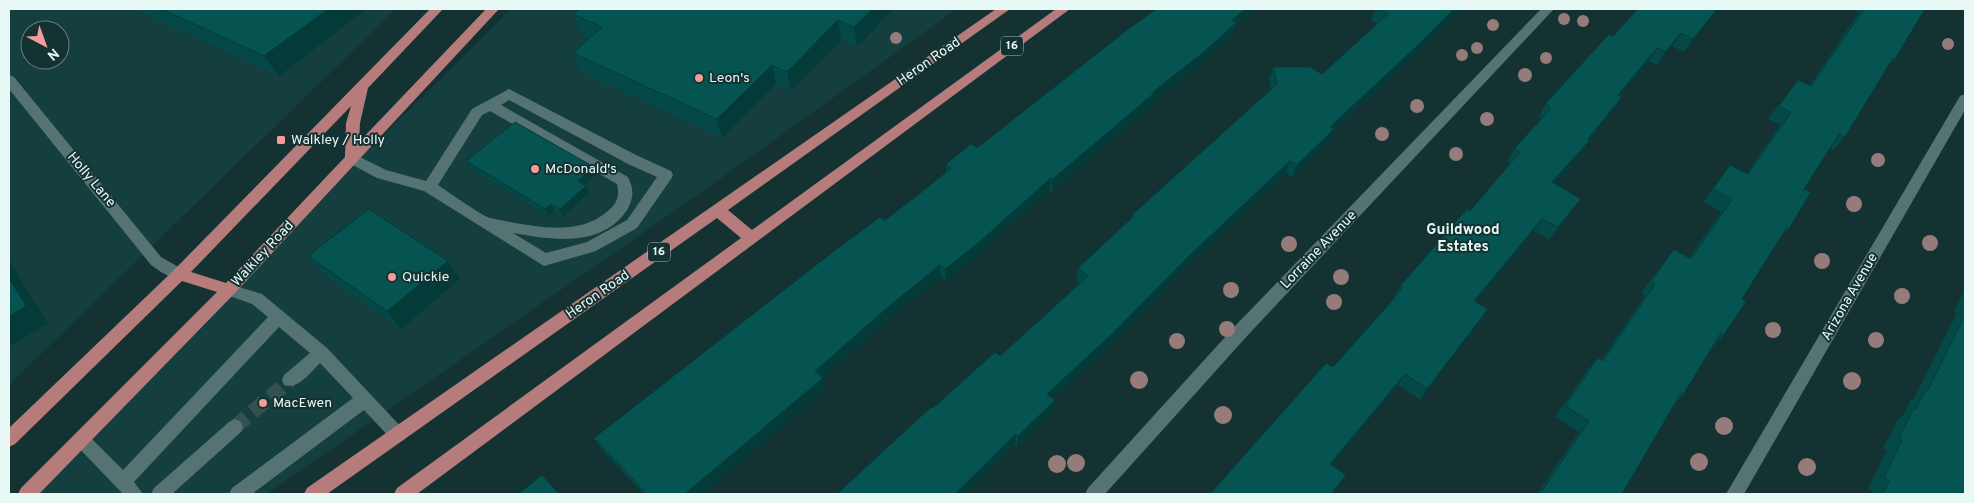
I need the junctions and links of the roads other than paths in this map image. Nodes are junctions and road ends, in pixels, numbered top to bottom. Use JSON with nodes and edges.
{"nodes":[{"id":1,"x":438,"y":9,"type":"edge"},
{"id":2,"x":493,"y":9,"type":"edge"},
{"id":3,"x":1004,"y":9,"type":"edge"},
{"id":4,"x":1064,"y":9,"type":"edge"},
{"id":5,"x":1548,"y":9,"type":"edge"},
{"id":6,"x":9,"y":80,"type":"edge"},
{"id":7,"x":363,"y":86,"type":"junction"},
{"id":8,"x":1965,"y":99,"type":"edge"},
{"id":9,"x":490,"y":105,"type":"junction"},
{"id":10,"x":352,"y":158,"type":"junction"},
{"id":11,"x":429,"y":187,"type":"junction"},
{"id":12,"x":719,"y":211,"type":"junction"},
{"id":13,"x":486,"y":222,"type":"junction"},
{"id":14,"x":752,"y":238,"type":"junction"},
{"id":15,"x":179,"y":274,"type":"junction"},
{"id":16,"x":229,"y":290,"type":"junction"},
{"id":17,"x":278,"y":317,"type":"junction"},
{"id":18,"x":321,"y":353,"type":"junction"},
{"id":19,"x":290,"y":380,"type":"tunnel mouth"},
{"id":20,"x":365,"y":399,"type":"junction"},
{"id":21,"x":235,"y":428,"type":"tunnel mouth"},
{"id":22,"x":398,"y":435,"type":"junction"},
{"id":23,"x":9,"y":438,"type":"edge"},
{"id":24,"x":81,"y":439,"type":"junction"},
{"id":25,"x":129,"y":488,"type":"edge"},
{"id":26,"x":27,"y":494,"type":"edge"},
{"id":27,"x":160,"y":494,"type":"edge"},
{"id":28,"x":238,"y":494,"type":"edge"},
{"id":29,"x":313,"y":494,"type":"edge"},
{"id":30,"x":403,"y":494,"type":"edge"},
{"id":31,"x":1094,"y":494,"type":"edge"},
{"id":32,"x":1735,"y":494,"type":"edge"}],
"edges":[{"from":1,"to":7,"type":"main road"},
{"from":2,"to":10,"type":"main road","name":"Walkley Road"},
{"from":3,"to":12,"type":"main road","name":"Heron Road","number":"16"},
{"from":4,"to":14,"type":"main road","number":"16"},
{"from":5,"to":31,"type":"street","name":"Lorraine Avenue"},
{"from":6,"to":15,"type":"street","name":"Holly Lane"},
{"from":7,"to":10,"type":"main road"},
{"from":7,"to":15,"type":"main road"},
{"from":8,"to":32,"type":"street","name":"Arizona Avenue"},
{"from":9,"to":11,"type":"street"},
{"from":9,"to":13,"type":"street"},
{"from":9,"to":13,"type":"street"},
{"from":10,"to":11,"type":"street"},
{"from":10,"to":16,"type":"main road","name":"Walkley Road"},
{"from":11,"to":13,"type":"street"},
{"from":12,"to":14,"type":"main road"},
{"from":12,"to":22,"type":"main road","name":"Heron Road","number":"16"},
{"from":14,"to":30,"type":"main road","number":"16"},
{"from":15,"to":16,"type":"main road"},
{"from":15,"to":23,"type":"main road"},
{"from":16,"to":17,"type":"street"},
{"from":16,"to":24,"type":"main road","name":"Walkley Road"},
{"from":17,"to":18,"type":"street"},
{"from":17,"to":25,"type":"street"},
{"from":18,"to":19,"type":"street"},
{"from":18,"to":20,"type":"street"},
{"from":20,"to":22,"type":"street"},
{"from":20,"to":28,"type":"street"},
{"from":21,"to":27,"type":"street"},
{"from":22,"to":29,"type":"main road","name":"Heron Road","number":"16"},
{"from":24,"to":25,"type":"street"},
{"from":24,"to":26,"type":"main road","name":"Walkley Road"}]}
